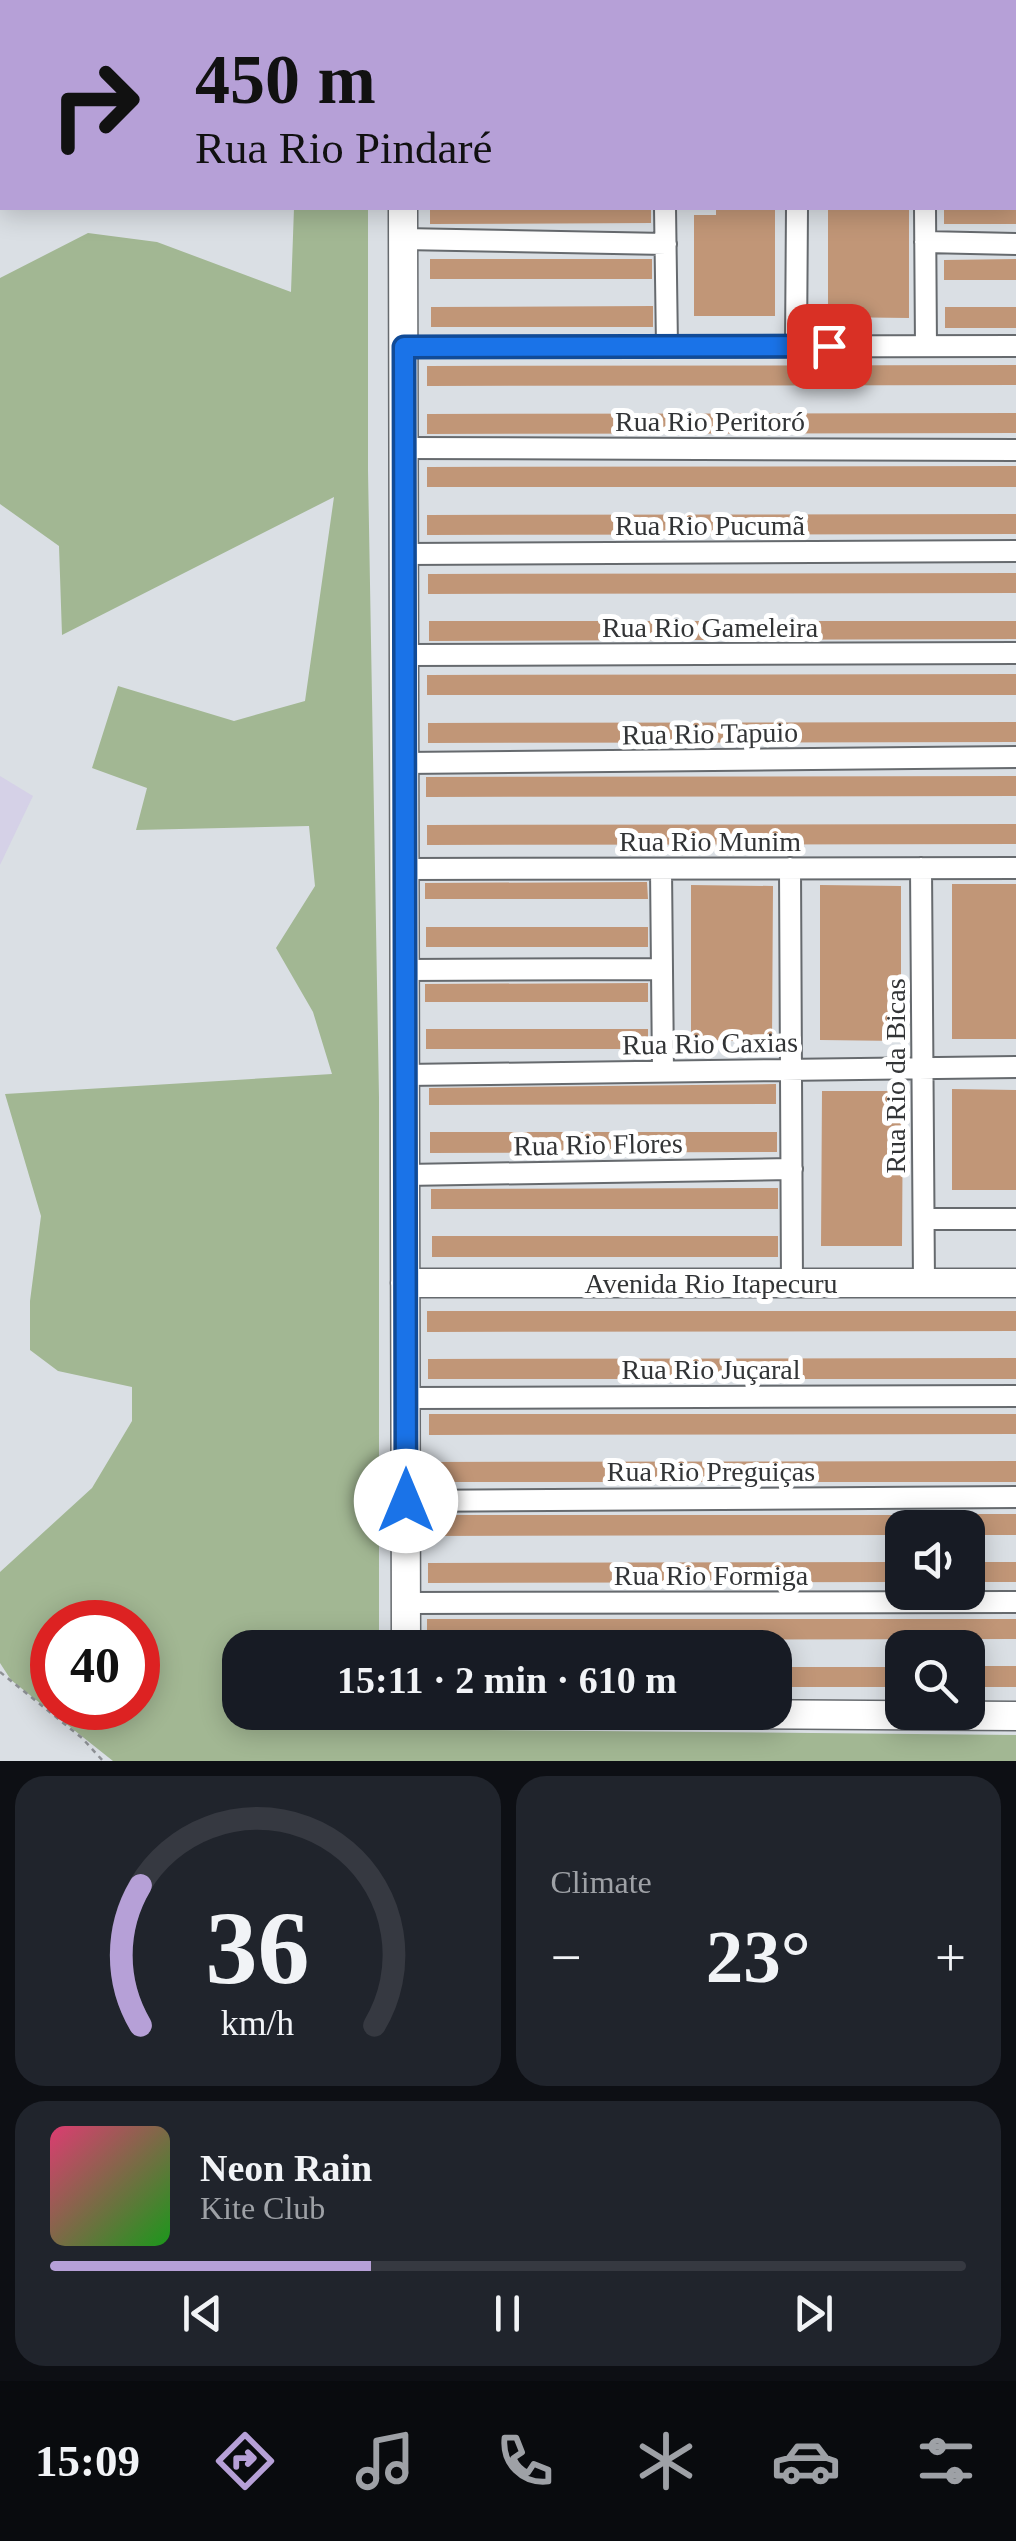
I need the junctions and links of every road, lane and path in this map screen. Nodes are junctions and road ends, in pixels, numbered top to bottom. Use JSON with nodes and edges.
{"nodes":[{"id":1,"x":403,"y":210,"type":"edge"},
{"id":2,"x":665,"y":210,"type":"edge"},
{"id":3,"x":797,"y":210,"type":"edge"},
{"id":4,"x":925,"y":210,"type":"edge"},
{"id":5,"x":403,"y":239,"type":"junction"},
{"id":6,"x":925,"y":242,"type":"junction"},
{"id":7,"x":666,"y":244,"type":"junction"},
{"id":8,"x":1016,"y":244,"type":"edge"},
{"id":9,"x":668,"y":346,"type":"junction"},
{"id":10,"x":796,"y":346,"type":"junction"},
{"id":11,"x":926,"y":346,"type":"junction"},
{"id":12,"x":1016,"y":346,"type":"edge"},
{"id":13,"x":404,"y":347,"type":"junction"},
{"id":14,"x":404,"y":448,"type":"junction"},
{"id":15,"x":1016,"y":450,"type":"edge"},
{"id":16,"x":1016,"y":551,"type":"edge"},
{"id":17,"x":404,"y":554,"type":"junction"},
{"id":18,"x":1016,"y":653,"type":"edge"},
{"id":19,"x":404,"y":655,"type":"junction"},
{"id":20,"x":1016,"y":757,"type":"edge"},
{"id":21,"x":404,"y":763,"type":"junction"},
{"id":22,"x":790,"y":868,"type":"junction"},
{"id":23,"x":922,"y":868,"type":"junction"},
{"id":24,"x":1016,"y":868,"type":"edge"},
{"id":25,"x":404,"y":869,"type":"junction"},
{"id":26,"x":661,"y":869,"type":"junction"},
{"id":27,"x":661,"y":969,"type":"junction"},
{"id":28,"x":405,"y":970,"type":"junction"},
{"id":29,"x":1016,"y":1066,"type":"edge"},
{"id":30,"x":922,"y":1068,"type":"junction"},
{"id":31,"x":791,"y":1070,"type":"junction"},
{"id":32,"x":663,"y":1071,"type":"junction"},
{"id":33,"x":405,"y":1075,"type":"junction"},
{"id":34,"x":792,"y":1168,"type":"junction"},
{"id":35,"x":405,"y":1175,"type":"junction"},
{"id":36,"x":924,"y":1219,"type":"junction"},
{"id":37,"x":1016,"y":1219,"type":"edge"},
{"id":38,"x":405,"y":1282,"type":"junction"},
{"id":39,"x":924,"y":1283,"type":"junction"},
{"id":40,"x":1016,"y":1283,"type":"edge"},
{"id":41,"x":792,"y":1284,"type":"junction"},
{"id":42,"x":1016,"y":1396,"type":"edge"},
{"id":43,"x":405,"y":1398,"type":"junction"},
{"id":44,"x":1016,"y":1497,"type":"edge"},
{"id":45,"x":406,"y":1501,"type":"junction"},
{"id":46,"x":1016,"y":1602,"type":"edge"},
{"id":47,"x":406,"y":1603,"type":"junction"},
{"id":48,"x":406,"y":1630,"type":"edge"},
{"id":49,"x":0,"y":1672,"type":"edge"},
{"id":50,"x":792,"y":1715,"type":"edge"},
{"id":51,"x":1016,"y":1716,"type":"edge"},
{"id":52,"x":103,"y":1761,"type":"edge"}],
"edges":[{"from":1,"to":5,"type":"street"},
{"from":2,"to":7,"type":"street"},
{"from":3,"to":10,"type":"street"},
{"from":4,"to":6,"type":"street"},
{"from":5,"to":7,"type":"street"},
{"from":5,"to":13,"type":"street"},
{"from":6,"to":8,"type":"street"},
{"from":6,"to":11,"type":"street"},
{"from":7,"to":9,"type":"street"},
{"from":9,"to":10,"type":"street"},
{"from":9,"to":13,"type":"street"},
{"from":10,"to":11,"type":"street"},
{"from":11,"to":12,"type":"street"},
{"from":13,"to":14,"type":"street"},
{"from":14,"to":15,"type":"street","name":"Rua Rio Peritoró"},
{"from":14,"to":17,"type":"street"},
{"from":16,"to":17,"type":"street","name":"Rua Rio Pucumã"},
{"from":17,"to":19,"type":"street"},
{"from":18,"to":19,"type":"street","name":"Rua Rio Gameleira"},
{"from":19,"to":21,"type":"street"},
{"from":20,"to":21,"type":"street","name":"Rua Rio Tapuio"},
{"from":21,"to":25,"type":"street"},
{"from":22,"to":23,"type":"street","name":"Rua Rio Munim"},
{"from":22,"to":26,"type":"street","name":"Rua Rio Munim"},
{"from":22,"to":31,"type":"street"},
{"from":23,"to":24,"type":"street","name":"Rua Rio Munim"},
{"from":23,"to":30,"type":"street","name":"Rua Rio da Bicas"},
{"from":25,"to":26,"type":"street","name":"Rua Rio Munim"},
{"from":25,"to":28,"type":"street"},
{"from":26,"to":27,"type":"street"},
{"from":27,"to":28,"type":"street"},
{"from":27,"to":32,"type":"street"},
{"from":28,"to":33,"type":"street"},
{"from":29,"to":30,"type":"street","name":"Rua Rio Caxias"},
{"from":30,"to":31,"type":"street","name":"Rua Rio Caxias"},
{"from":30,"to":36,"type":"street","name":"Rua Rio da Bicas"},
{"from":31,"to":32,"type":"street","name":"Rua Rio Caxias"},
{"from":31,"to":34,"type":"street"},
{"from":32,"to":33,"type":"street","name":"Rua Rio Caxias"},
{"from":33,"to":35,"type":"street"},
{"from":34,"to":35,"type":"street","name":"Rua Rio Flores"},
{"from":34,"to":41,"type":"street"},
{"from":35,"to":38,"type":"street"},
{"from":36,"to":37,"type":"street"},
{"from":36,"to":39,"type":"street","name":"Rua Rio da Bicas"},
{"from":38,"to":41,"type":"street","name":"Avenida Rio Itapecuru"},
{"from":38,"to":43,"type":"street"},
{"from":39,"to":40,"type":"street","name":"Avenida Rio Itapecuru"},
{"from":39,"to":41,"type":"street","name":"Avenida Rio Itapecuru"},
{"from":42,"to":43,"type":"street","name":"Rua Rio Juçaral"},
{"from":43,"to":45,"type":"street"},
{"from":44,"to":45,"type":"street","name":"Rua Rio Preguiças"},
{"from":45,"to":47,"type":"street"},
{"from":46,"to":47,"type":"street","name":"Rua Rio Formiga"},
{"from":47,"to":48,"type":"street"},
{"from":49,"to":52,"type":"path"},
{"from":50,"to":51,"type":"street"}]}
